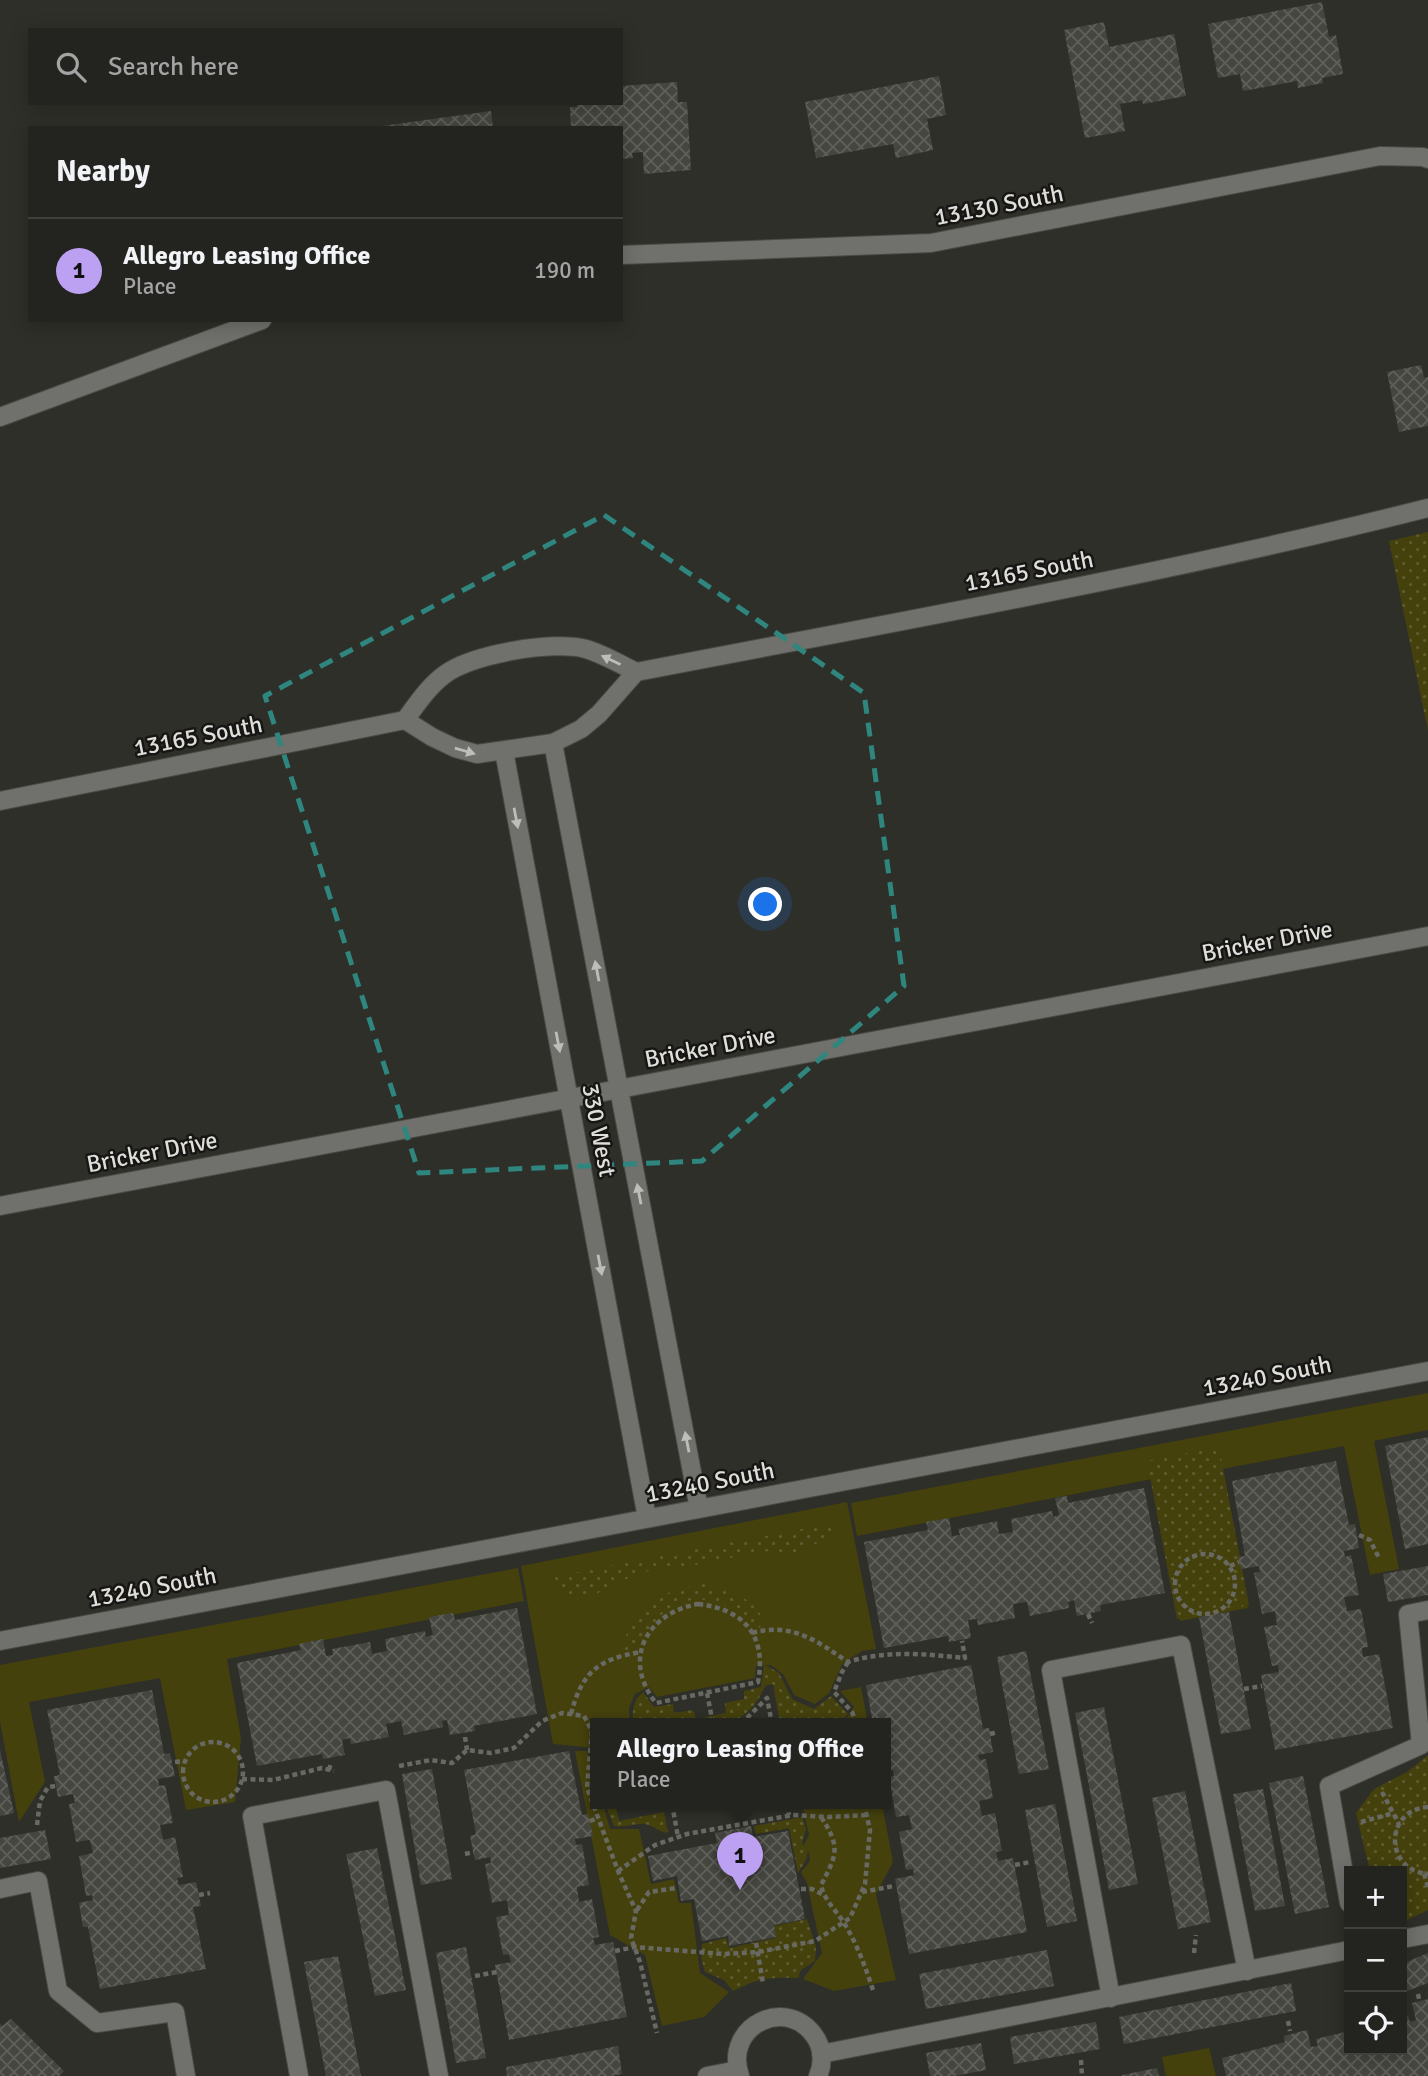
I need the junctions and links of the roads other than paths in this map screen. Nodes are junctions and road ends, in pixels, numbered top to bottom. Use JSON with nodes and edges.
{"nodes":[{"id":1,"x":1428,"y":159,"type":"edge"},
{"id":2,"x":623,"y":255,"type":"edge"},
{"id":3,"x":257,"y":322,"type":"edge"},
{"id":4,"x":0,"y":417,"type":"edge"},
{"id":5,"x":1428,"y":508,"type":"edge"},
{"id":6,"x":636,"y":672,"type":"junction"},
{"id":7,"x":405,"y":720,"type":"junction"},
{"id":8,"x":553,"y":743,"type":"junction"},
{"id":9,"x":504,"y":751,"type":"junction"},
{"id":10,"x":0,"y":801,"type":"edge"},
{"id":11,"x":1428,"y":936,"type":"edge"},
{"id":12,"x":620,"y":1089,"type":"junction"},
{"id":13,"x":568,"y":1098,"type":"junction"},
{"id":14,"x":0,"y":1206,"type":"edge"},
{"id":15,"x":1428,"y":1371,"type":"edge"},
{"id":16,"x":699,"y":1509,"type":"junction"},
{"id":17,"x":647,"y":1518,"type":"junction"},
{"id":18,"x":1428,"y":1610,"type":"edge"},
{"id":19,"x":0,"y":1641,"type":"edge"},
{"id":20,"x":1344,"y":1874,"type":"edge"},
{"id":21,"x":0,"y":1889,"type":"edge"},
{"id":22,"x":1428,"y":1934,"type":"edge"},
{"id":23,"x":1407,"y":1938,"type":"edge"},
{"id":24,"x":1344,"y":1951,"type":"edge"},
{"id":25,"x":1247,"y":1971,"type":"junction"},
{"id":26,"x":1111,"y":1998,"type":"junction"},
{"id":27,"x":821,"y":2054,"type":"junction"},
{"id":28,"x":739,"y":2073,"type":"edge"},
{"id":29,"x":186,"y":2076,"type":"edge"},
{"id":30,"x":299,"y":2076,"type":"edge"},
{"id":31,"x":439,"y":2076,"type":"edge"},
{"id":32,"x":707,"y":2076,"type":"edge"},
{"id":33,"x":818,"y":2076,"type":"edge"}],
"edges":[{"from":1,"to":2,"type":"street","name":"13130 South"},
{"from":3,"to":4,"type":"street"},
{"from":5,"to":6,"type":"street","name":"13165 South"},
{"from":6,"to":7,"type":"street","one_way":true},
{"from":6,"to":8,"type":"street"},
{"from":7,"to":9,"type":"street","one_way":true},
{"from":7,"to":10,"type":"street","name":"13165 South"},
{"from":8,"to":9,"type":"street"},
{"from":12,"to":8,"type":"street","name":"330 West","one_way":true},
{"from":9,"to":13,"type":"street","name":"330 West","one_way":true},
{"from":11,"to":12,"type":"street","name":"Bricker Drive"},
{"from":12,"to":13,"type":"street","name":"Bricker Drive"},
{"from":16,"to":12,"type":"street","name":"330 West","one_way":true},
{"from":13,"to":14,"type":"street","name":"Bricker Drive"},
{"from":13,"to":17,"type":"street","name":"330 West","one_way":true},
{"from":15,"to":16,"type":"street","name":"13240 South"},
{"from":16,"to":17,"type":"street","name":"13240 South"},
{"from":17,"to":19,"type":"street","name":"13240 South"},
{"from":18,"to":20,"type":"street"},
{"from":21,"to":29,"type":"street"},
{"from":22,"to":23,"type":"street"},
{"from":24,"to":25,"type":"street"},
{"from":25,"to":26,"type":"street"},
{"from":25,"to":26,"type":"street"},
{"from":26,"to":27,"type":"street"},
{"from":27,"to":28,"type":"street"},
{"from":27,"to":33,"type":"street"},
{"from":28,"to":32,"type":"street"},
{"from":30,"to":31,"type":"street"}]}
